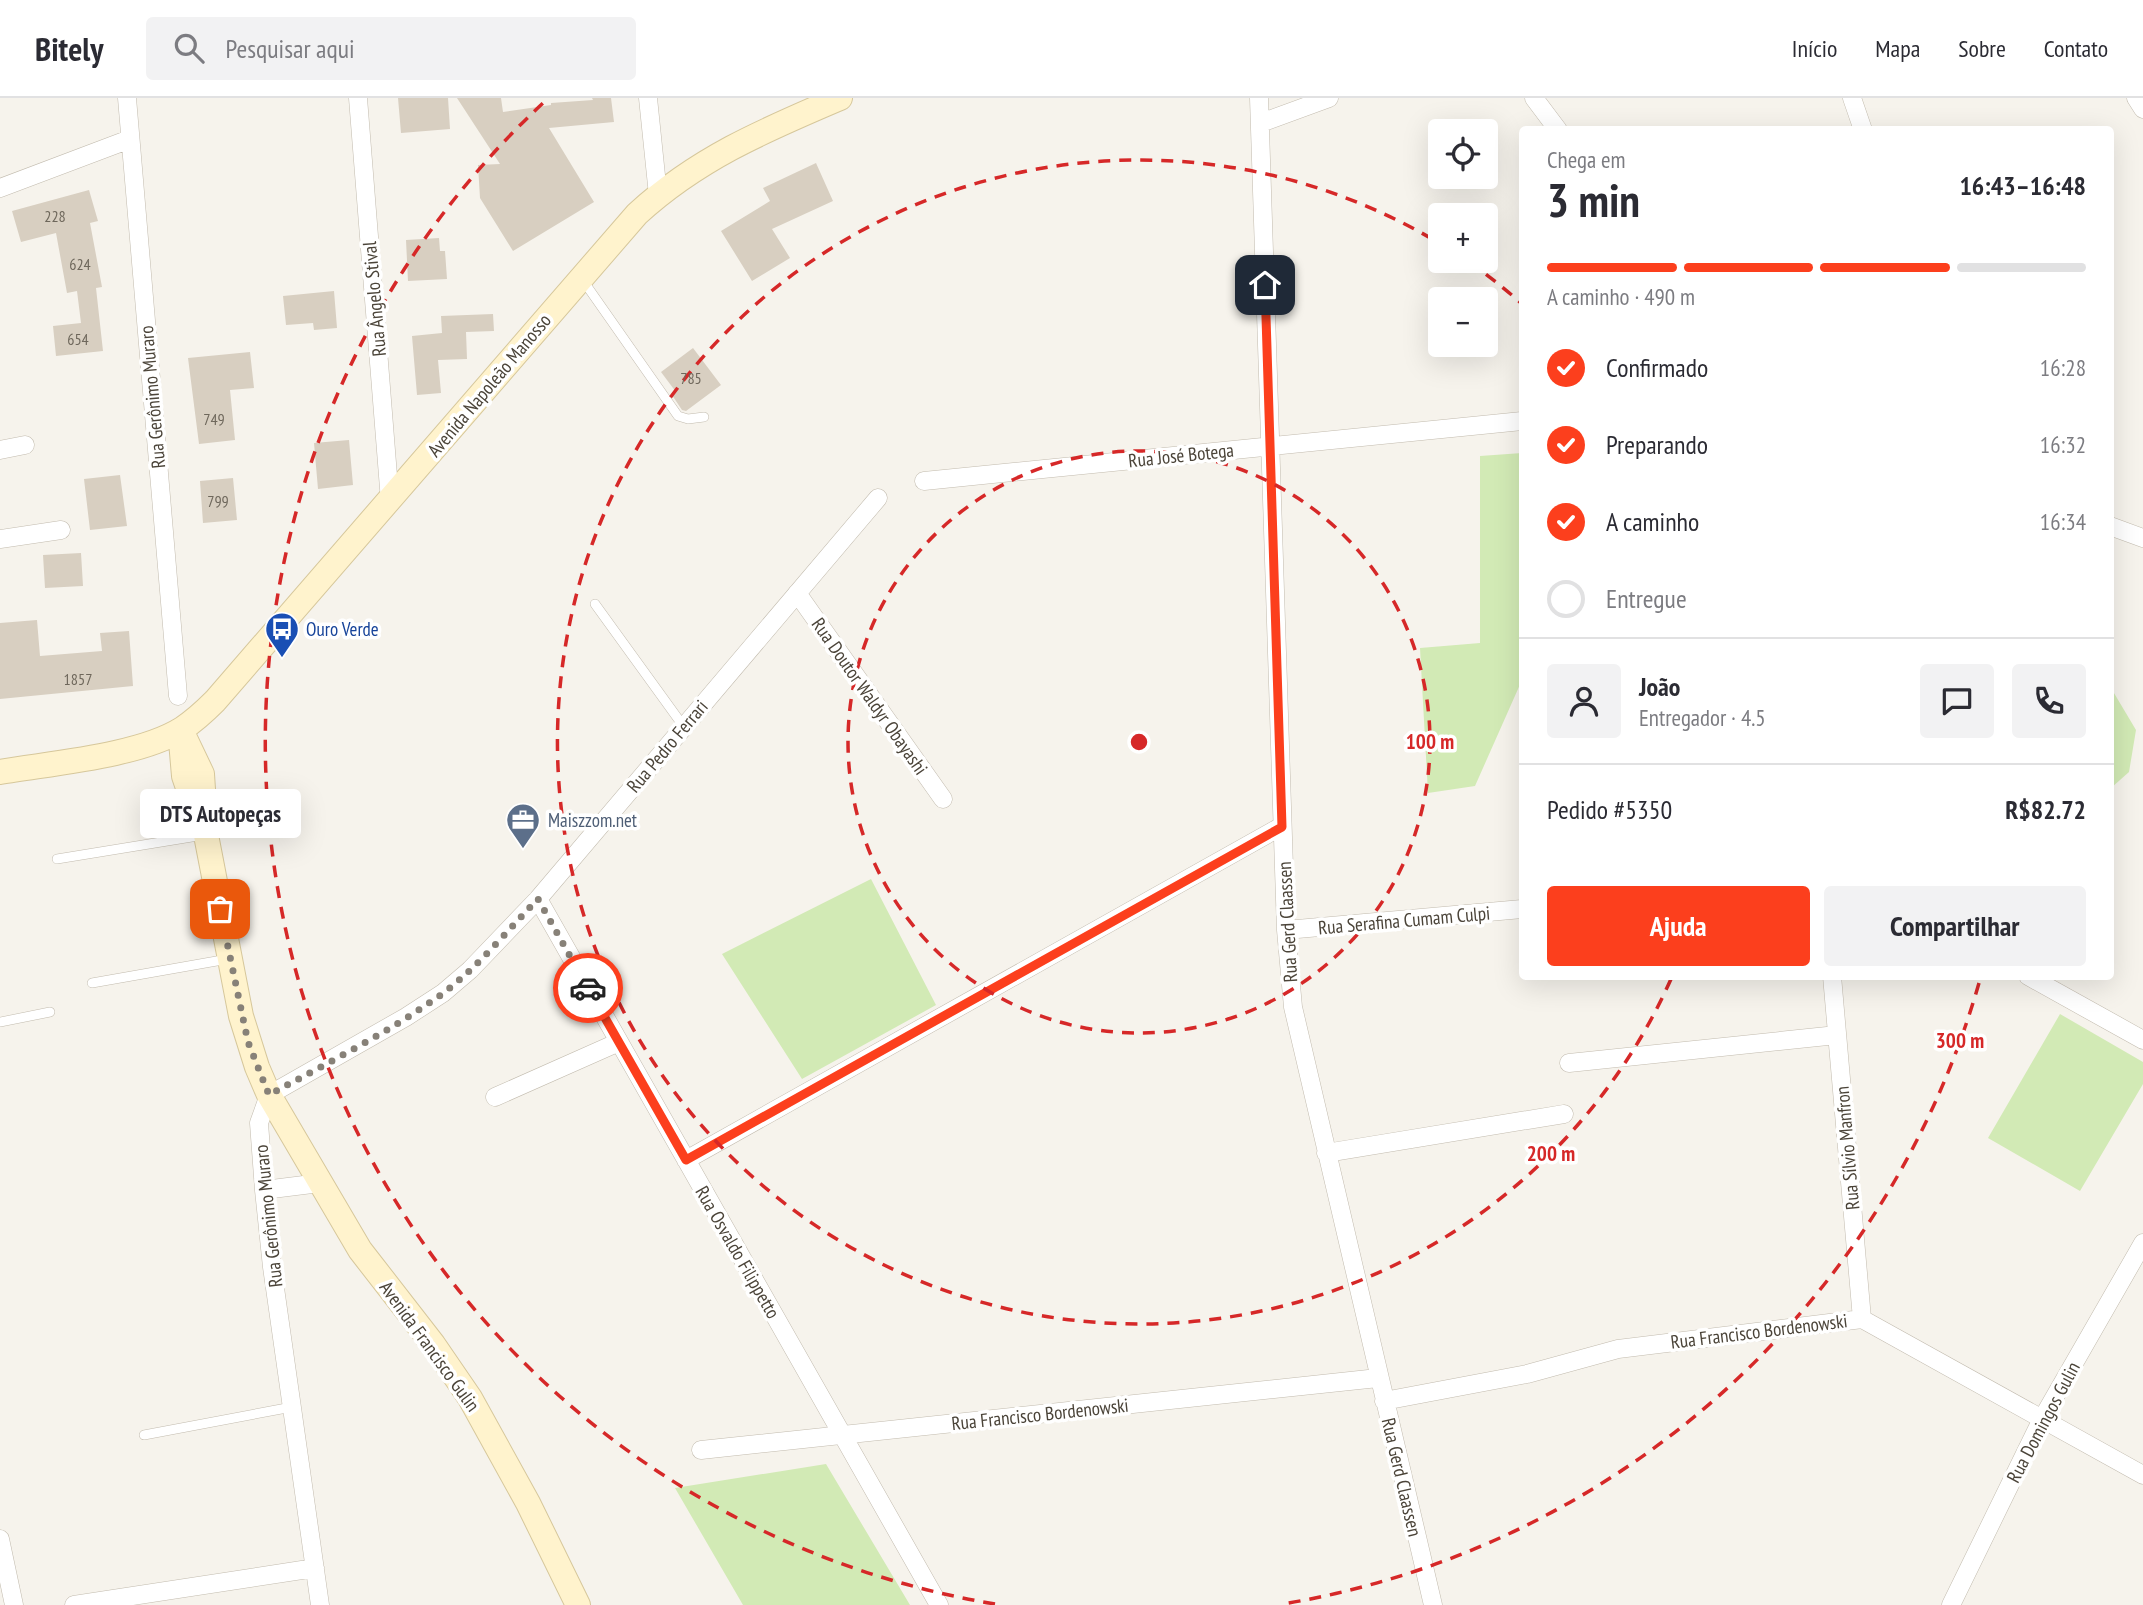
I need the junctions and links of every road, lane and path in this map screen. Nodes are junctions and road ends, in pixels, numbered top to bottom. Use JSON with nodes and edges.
{"nodes":[{"id":1,"x":127,"y":98,"type":"edge"},
{"id":2,"x":358,"y":98,"type":"edge"},
{"id":3,"x":648,"y":98,"type":"edge"},
{"id":4,"x":841,"y":98,"type":"edge"},
{"id":5,"x":1259,"y":98,"type":"edge"},
{"id":6,"x":1329,"y":98,"type":"edge"},
{"id":7,"x":1534,"y":98,"type":"edge"},
{"id":8,"x":1852,"y":98,"type":"edge"},
{"id":9,"x":2137,"y":98,"type":"edge"},
{"id":10,"x":2143,"y":108,"type":"edge"},
{"id":11,"x":1261,"y":123,"type":"junction"},
{"id":12,"x":1555,"y":126,"type":"edge"},
{"id":13,"x":1862,"y":126,"type":"edge"},
{"id":14,"x":130,"y":139,"type":"junction"},
{"id":15,"x":0,"y":188,"type":"edge"},
{"id":16,"x":658,"y":195,"type":"junction"},
{"id":17,"x":580,"y":278,"type":"junction"},
{"id":18,"x":704,"y":417,"type":"dead end"},
{"id":19,"x":1519,"y":421,"type":"edge"},
{"id":20,"x":25,"y":445,"type":"dead end"},
{"id":21,"x":1270,"y":446,"type":"junction"},
{"id":22,"x":0,"y":450,"type":"edge"},
{"id":23,"x":924,"y":481,"type":"dead end"},
{"id":24,"x":878,"y":498,"type":"dead end"},
{"id":25,"x":390,"y":501,"type":"junction"},
{"id":26,"x":2114,"y":527,"type":"edge"},
{"id":27,"x":61,"y":530,"type":"dead end"},
{"id":28,"x":2143,"y":538,"type":"edge"},
{"id":29,"x":0,"y":539,"type":"edge"},
{"id":30,"x":797,"y":593,"type":"junction"},
{"id":31,"x":596,"y":604,"type":"dead end"},
{"id":32,"x":178,"y":696,"type":"dead end"},
{"id":33,"x":684,"y":727,"type":"junction"},
{"id":34,"x":181,"y":730,"type":"junction"},
{"id":35,"x":0,"y":772,"type":"edge"},
{"id":36,"x":943,"y":799,"type":"dead end"},
{"id":37,"x":1282,"y":827,"type":"junction"},
{"id":38,"x":206,"y":835,"type":"junction"},
{"id":39,"x":57,"y":859,"type":"dead end"},
{"id":40,"x":538,"y":899,"type":"junction"},
{"id":41,"x":1519,"y":909,"type":"edge"},
{"id":42,"x":1286,"y":930,"type":"junction"},
{"id":43,"x":230,"y":959,"type":"junction"},
{"id":44,"x":1832,"y":980,"type":"edge"},
{"id":45,"x":2035,"y":980,"type":"edge"},
{"id":46,"x":92,"y":983,"type":"dead end"},
{"id":47,"x":50,"y":1012,"type":"dead end"},
{"id":48,"x":0,"y":1022,"type":"edge"},
{"id":49,"x":1837,"y":1035,"type":"junction"},
{"id":50,"x":2143,"y":1040,"type":"edge"},
{"id":51,"x":619,"y":1042,"type":"junction"},
{"id":52,"x":1569,"y":1063,"type":"dead end"},
{"id":53,"x":269,"y":1095,"type":"junction"},
{"id":54,"x":495,"y":1097,"type":"dead end"},
{"id":55,"x":1564,"y":1114,"type":"dead end"},
{"id":56,"x":1326,"y":1153,"type":"junction"},
{"id":57,"x":686,"y":1160,"type":"junction"},
{"id":58,"x":320,"y":1183,"type":"junction"},
{"id":59,"x":264,"y":1190,"type":"junction"},
{"id":60,"x":2143,"y":1243,"type":"edge"},
{"id":61,"x":1862,"y":1319,"type":"junction"},
{"id":62,"x":1378,"y":1378,"type":"junction"},
{"id":63,"x":1384,"y":1401,"type":"junction"},
{"id":64,"x":292,"y":1408,"type":"junction"},
{"id":65,"x":2042,"y":1419,"type":"junction"},
{"id":66,"x":144,"y":1435,"type":"dead end"},
{"id":67,"x":842,"y":1435,"type":"junction"},
{"id":68,"x":701,"y":1450,"type":"dead end"},
{"id":69,"x":2143,"y":1475,"type":"edge"},
{"id":70,"x":0,"y":1539,"type":"edge"},
{"id":71,"x":315,"y":1568,"type":"junction"},
{"id":72,"x":15,"y":1605,"type":"edge"},
{"id":73,"x":74,"y":1605,"type":"edge"},
{"id":74,"x":320,"y":1605,"type":"edge"},
{"id":75,"x":578,"y":1605,"type":"edge"},
{"id":76,"x":939,"y":1605,"type":"edge"},
{"id":77,"x":1433,"y":1605,"type":"edge"},
{"id":78,"x":1951,"y":1605,"type":"edge"}],
"edges":[{"from":1,"to":14,"type":"street","name":"Rua Gerônimo Muraro"},
{"from":2,"to":25,"type":"street","name":"Rua Ângelo Stival"},
{"from":3,"to":16,"type":"street"},
{"from":4,"to":16,"type":"street","name":"Avenida Napoleão Manosso"},
{"from":5,"to":11,"type":"street","name":"Rua Gerd Claassen"},
{"from":6,"to":11,"type":"street"},
{"from":7,"to":12,"type":"street"},
{"from":8,"to":13,"type":"street"},
{"from":9,"to":10,"type":"street"},
{"from":11,"to":21,"type":"street","name":"Rua Gerd Claassen"},
{"from":14,"to":15,"type":"street"},
{"from":14,"to":32,"type":"street","name":"Rua Gerônimo Muraro"},
{"from":16,"to":17,"type":"street","name":"Avenida Napoleão Manosso"},
{"from":17,"to":18,"type":"lane"},
{"from":17,"to":25,"type":"street","name":"Avenida Napoleão Manosso"},
{"from":19,"to":21,"type":"street","name":"Rua José Botega"},
{"from":20,"to":22,"type":"street"},
{"from":21,"to":23,"type":"street","name":"Rua José Botega"},
{"from":21,"to":37,"type":"street","name":"Rua Gerd Claassen"},
{"from":24,"to":30,"type":"street","name":"Rua Pedro Ferrari"},
{"from":25,"to":34,"type":"street","name":"Avenida Napoleão Manosso"},
{"from":26,"to":28,"type":"street"},
{"from":27,"to":29,"type":"street"},
{"from":30,"to":33,"type":"street","name":"Rua Pedro Ferrari"},
{"from":30,"to":36,"type":"street","name":"Rua Doutor Waldyr Obayashi"},
{"from":31,"to":33,"type":"lane"},
{"from":33,"to":40,"type":"street","name":"Rua Pedro Ferrari"},
{"from":34,"to":35,"type":"street","name":"Avenida Napoleão Manosso"},
{"from":34,"to":38,"type":"street"},
{"from":37,"to":42,"type":"street","name":"Rua Gerd Claassen"},
{"from":37,"to":57,"type":"street"},
{"from":38,"to":39,"type":"lane"},
{"from":38,"to":43,"type":"street"},
{"from":40,"to":51,"type":"street","name":"Rua Osvaldo Filippetto"},
{"from":40,"to":53,"type":"street","name":"Rua Pedro Ferrari"},
{"from":41,"to":42,"type":"street","name":"Rua Serafina Cumam Culpi"},
{"from":42,"to":56,"type":"street","name":"Rua Gerd Claassen"},
{"from":43,"to":46,"type":"lane"},
{"from":43,"to":53,"type":"street"},
{"from":44,"to":49,"type":"street","name":"Rua Sílvio Manfron"},
{"from":45,"to":50,"type":"street"},
{"from":47,"to":48,"type":"lane"},
{"from":49,"to":52,"type":"street"},
{"from":49,"to":61,"type":"street","name":"Rua Sílvio Manfron"},
{"from":51,"to":54,"type":"street"},
{"from":51,"to":57,"type":"street","name":"Rua Osvaldo Filippetto"},
{"from":53,"to":58,"type":"street","name":"Avenida Francisco Gulin"},
{"from":53,"to":59,"type":"street","name":"Rua Gerônimo Muraro"},
{"from":55,"to":56,"type":"street"},
{"from":56,"to":62,"type":"street","name":"Rua Gerd Claassen"},
{"from":57,"to":67,"type":"street","name":"Rua Osvaldo Filippetto"},
{"from":58,"to":59,"type":"street"},
{"from":58,"to":75,"type":"street","name":"Avenida Francisco Gulin"},
{"from":59,"to":64,"type":"street","name":"Rua Gerônimo Muraro"},
{"from":60,"to":65,"type":"street","name":"Rua Domingos Gulin"},
{"from":61,"to":63,"type":"street","name":"Rua Francisco Bordenowski"},
{"from":61,"to":65,"type":"street","name":"Rua Francisco Bordenowski"},
{"from":62,"to":63,"type":"street","name":"Rua Gerd Claassen"},
{"from":62,"to":67,"type":"street","name":"Rua Francisco Bordenowski"},
{"from":63,"to":77,"type":"street","name":"Rua Gerd Claassen"},
{"from":64,"to":66,"type":"lane"},
{"from":64,"to":71,"type":"street","name":"Rua Gerônimo Muraro"},
{"from":65,"to":69,"type":"street","name":"Rua Francisco Bordenowski"},
{"from":65,"to":78,"type":"street","name":"Rua Domingos Gulin"},
{"from":67,"to":68,"type":"street","name":"Rua Francisco Bordenowski"},
{"from":67,"to":76,"type":"street","name":"Rua Osvaldo Filippetto"},
{"from":70,"to":72,"type":"street"},
{"from":71,"to":73,"type":"street"},
{"from":71,"to":74,"type":"street","name":"Rua Gerônimo Muraro"}]}
